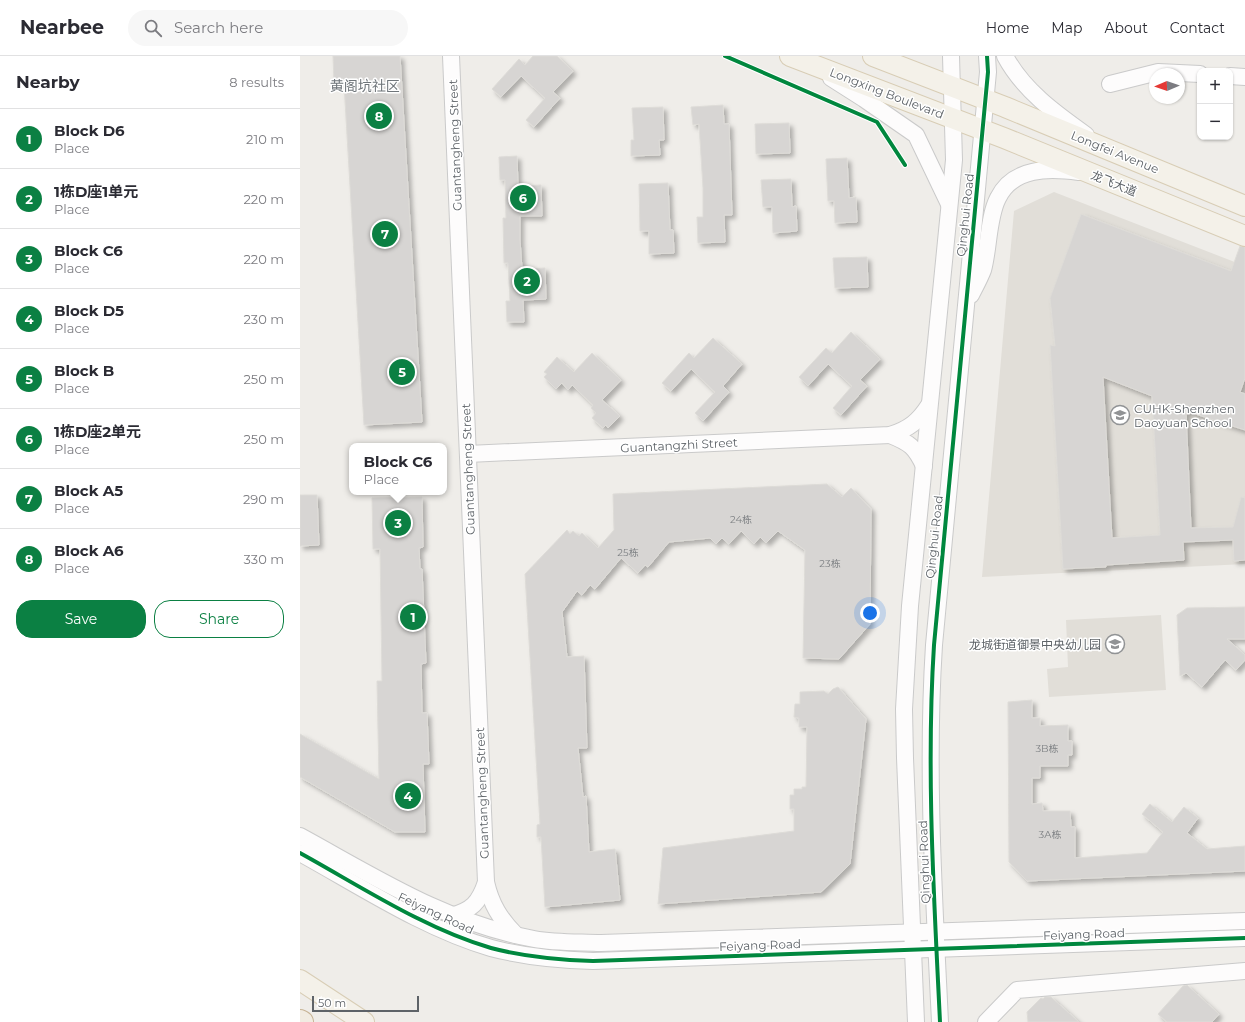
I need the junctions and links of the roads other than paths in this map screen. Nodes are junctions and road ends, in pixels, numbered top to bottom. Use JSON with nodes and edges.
{"nodes":[{"id":1,"x":451,"y":56,"type":"edge"},
{"id":2,"x":951,"y":56,"type":"edge"},
{"id":3,"x":987,"y":56,"type":"edge"},
{"id":4,"x":1005,"y":56,"type":"edge"},
{"id":5,"x":878,"y":57,"type":"edge"},
{"id":6,"x":795,"y":58,"type":"edge"},
{"id":7,"x":1197,"y":74,"type":"edge"},
{"id":8,"x":1233,"y":76,"type":"edge"},
{"id":9,"x":1245,"y":78,"type":"edge"},
{"id":10,"x":1110,"y":84,"type":"dead end"},
{"id":11,"x":952,"y":86,"type":"junction"},
{"id":12,"x":986,"y":99,"type":"junction"},
{"id":13,"x":953,"y":118,"type":"junction"},
{"id":14,"x":983,"y":130,"type":"junction"},
{"id":15,"x":1106,"y":148,"type":"junction"},
{"id":16,"x":1095,"y":175,"type":"junction"},
{"id":17,"x":949,"y":205,"type":"junction"},
{"id":18,"x":1245,"y":206,"type":"edge"},
{"id":19,"x":1245,"y":236,"type":"edge"},
{"id":20,"x":966,"y":305,"type":"junction"},
{"id":21,"x":930,"y":404,"type":"junction"},
{"id":22,"x":890,"y":435,"type":"junction"},
{"id":23,"x":468,"y":454,"type":"junction"},
{"id":24,"x":924,"y":466,"type":"junction"},
{"id":25,"x":300,"y":836,"type":"edge"},
{"id":26,"x":300,"y":853,"type":"edge"},
{"id":27,"x":486,"y":882,"type":"junction"},
{"id":28,"x":451,"y":916,"type":"junction"},
{"id":29,"x":1245,"y":921,"type":"edge"},
{"id":30,"x":912,"y":932,"type":"junction"},
{"id":31,"x":936,"y":932,"type":"junction"},
{"id":32,"x":516,"y":935,"type":"junction"},
{"id":33,"x":1245,"y":938,"type":"edge"},
{"id":34,"x":937,"y":949,"type":"junction"},
{"id":35,"x":913,"y":950,"type":"junction"},
{"id":36,"x":1245,"y":971,"type":"edge"},
{"id":37,"x":300,"y":980,"type":"edge"},
{"id":38,"x":364,"y":1022,"type":"edge"},
{"id":39,"x":916,"y":1022,"type":"edge"},
{"id":40,"x":940,"y":1022,"type":"edge"},
{"id":41,"x":986,"y":1022,"type":"edge"}],
"edges":[{"from":1,"to":23,"type":"street","name":"Guantangheng Street"},
{"from":2,"to":11,"type":"street","name":"Qinghui Road"},
{"from":3,"to":12,"type":"street","name":"Qinghui Road"},
{"from":4,"to":15,"type":"street"},
{"from":5,"to":11,"type":"main road"},
{"from":6,"to":13,"type":"main road","name":"Longxing Boulevard"},
{"from":6,"to":17,"type":"street"},
{"from":7,"to":10,"type":"street"},
{"from":8,"to":9,"type":"street"},
{"from":11,"to":12,"type":"main road"},
{"from":11,"to":13,"type":"street","name":"Qinghui Road"},
{"from":12,"to":14,"type":"street","name":"Qinghui Road"},
{"from":12,"to":15,"type":"main road","name":"Longfei Avenue"},
{"from":13,"to":14,"type":"main road","name":"Longxing Boulevard"},
{"from":13,"to":17,"type":"street","name":"Qinghui Road"},
{"from":14,"to":16,"type":"main road","name":"龙飞大道"},
{"from":14,"to":20,"type":"street","name":"Qinghui Road"},
{"from":15,"to":18,"type":"main road","name":"Longfei Avenue"},
{"from":16,"to":19,"type":"main road","name":"龙飞大道"},
{"from":16,"to":20,"type":"street"},
{"from":17,"to":21,"type":"street","name":"Qinghui Road"},
{"from":20,"to":31,"type":"street","name":"Qinghui Road"},
{"from":21,"to":22,"type":"street","name":"Guantangzhi Street"},
{"from":21,"to":24,"type":"street","name":"Qinghui Road"},
{"from":22,"to":23,"type":"street","name":"Guantangzhi Street"},
{"from":22,"to":24,"type":"street","name":"Guantangzhi Street"},
{"from":23,"to":27,"type":"street","name":"Guantangheng Street"},
{"from":24,"to":30,"type":"street","name":"Qinghui Road"},
{"from":25,"to":28,"type":"street","name":"Feiyang Road"},
{"from":26,"to":35,"type":"street","name":"Feiyang Road"},
{"from":27,"to":28,"type":"street","name":"Guantangheng Street"},
{"from":27,"to":32,"type":"street","name":"Guantangheng Street"},
{"from":28,"to":32,"type":"street","name":"Feiyang Road"},
{"from":29,"to":31,"type":"street","name":"Feiyang Road"},
{"from":30,"to":31,"type":"street","name":"Feiyang Road"},
{"from":30,"to":32,"type":"street","name":"Feiyang Road"},
{"from":30,"to":35,"type":"street","name":"Qinghui Road"},
{"from":31,"to":34,"type":"street","name":"Qinghui Road"},
{"from":33,"to":34,"type":"street","name":"Feiyang Road"},
{"from":34,"to":35,"type":"street","name":"Feiyang Road"},
{"from":34,"to":40,"type":"street","name":"Qinghui Road"},
{"from":35,"to":39,"type":"street","name":"Qinghui Road"},
{"from":36,"to":41,"type":"street"},
{"from":37,"to":38,"type":"main road"}]}
